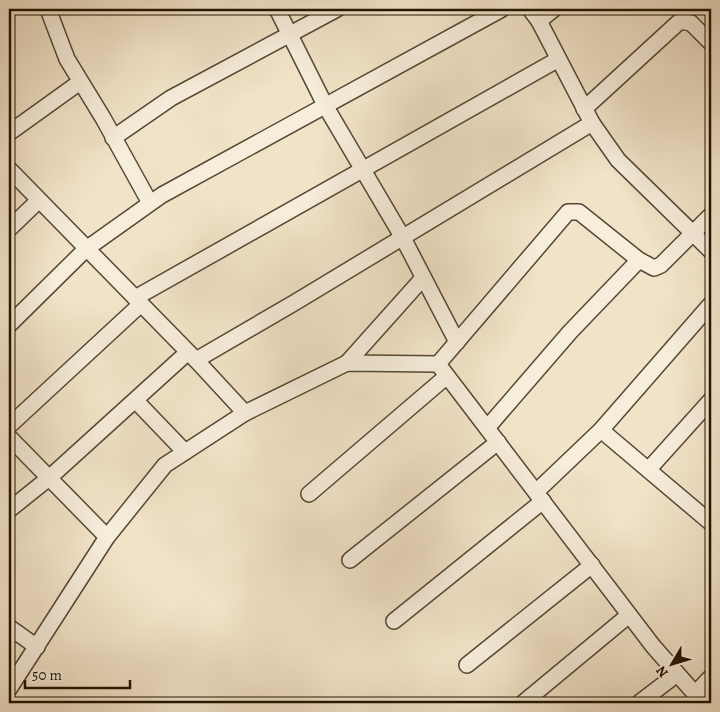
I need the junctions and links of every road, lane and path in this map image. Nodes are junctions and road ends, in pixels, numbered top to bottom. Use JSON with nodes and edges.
{"nodes":[{"id":1,"x":277,"y":9,"type":"edge"},
{"id":2,"x":337,"y":9,"type":"edge"},
{"id":3,"x":502,"y":9,"type":"edge"},
{"id":4,"x":530,"y":9,"type":"edge"},
{"id":5,"x":554,"y":9,"type":"edge"},
{"id":6,"x":54,"y":10,"type":"edge"},
{"id":7,"x":539,"y":22,"type":"junction"},
{"id":8,"x":289,"y":35,"type":"junction"},
{"id":9,"x":711,"y":43,"type":"edge"},
{"id":10,"x":557,"y":60,"type":"junction"},
{"id":11,"x":80,"y":82,"type":"junction"},
{"id":12,"x":326,"y":107,"type":"junction"},
{"id":13,"x":584,"y":109,"type":"junction"},
{"id":14,"x":592,"y":123,"type":"junction"},
{"id":15,"x":9,"y":133,"type":"edge"},
{"id":16,"x":113,"y":138,"type":"junction"},
{"id":17,"x":363,"y":168,"type":"junction"},
{"id":18,"x":9,"y":169,"type":"edge"},
{"id":19,"x":38,"y":201,"type":"junction"},
{"id":20,"x":150,"y":203,"type":"junction"},
{"id":21,"x":711,"y":215,"type":"edge"},
{"id":22,"x":9,"y":229,"type":"edge"},
{"id":23,"x":692,"y":232,"type":"junction"},
{"id":24,"x":403,"y":238,"type":"junction"},
{"id":25,"x":86,"y":249,"type":"junction"},
{"id":26,"x":711,"y":251,"type":"edge"},
{"id":27,"x":639,"y":260,"type":"junction"},
{"id":28,"x":423,"y":278,"type":"junction"},
{"id":29,"x":138,"y":301,"type":"junction"},
{"id":30,"x":711,"y":304,"type":"edge"},
{"id":31,"x":9,"y":325,"type":"edge"},
{"id":32,"x":457,"y":342,"type":"junction"},
{"id":33,"x":192,"y":356,"type":"junction"},
{"id":34,"x":347,"y":363,"type":"junction"},
{"id":35,"x":443,"y":370,"type":"junction"},
{"id":36,"x":711,"y":400,"type":"edge"},
{"id":37,"x":136,"y":401,"type":"junction"},
{"id":38,"x":245,"y":413,"type":"junction"},
{"id":39,"x":9,"y":426,"type":"edge"},
{"id":40,"x":487,"y":428,"type":"junction"},
{"id":41,"x":602,"y":430,"type":"junction"},
{"id":42,"x":9,"y":437,"type":"edge"},
{"id":43,"x":498,"y":442,"type":"junction"},
{"id":44,"x":185,"y":452,"type":"junction"},
{"id":45,"x":649,"y":469,"type":"junction"},
{"id":46,"x":49,"y":478,"type":"junction"},
{"id":47,"x":309,"y":494,"type":"dead end"},
{"id":48,"x":539,"y":497,"type":"junction"},
{"id":49,"x":9,"y":510,"type":"edge"},
{"id":50,"x":711,"y":523,"type":"edge"},
{"id":51,"x":107,"y":537,"type":"junction"},
{"id":52,"x":350,"y":560,"type":"dead end"},
{"id":53,"x":592,"y":565,"type":"junction"},
{"id":54,"x":629,"y":615,"type":"junction"},
{"id":55,"x":394,"y":621,"type":"dead end"},
{"id":56,"x":9,"y":627,"type":"edge"},
{"id":57,"x":37,"y":647,"type":"junction"},
{"id":58,"x":467,"y":665,"type":"dead end"},
{"id":59,"x":678,"y":674,"type":"junction"},
{"id":60,"x":711,"y":677,"type":"edge"},
{"id":61,"x":9,"y":689,"type":"edge"},
{"id":62,"x":699,"y":699,"type":"edge"},
{"id":63,"x":523,"y":703,"type":"edge"},
{"id":64,"x":639,"y":703,"type":"edge"}],
"edges":[{"from":1,"to":8,"type":"street"},
{"from":2,"to":8,"type":"street"},
{"from":3,"to":12,"type":"street"},
{"from":4,"to":7,"type":"street"},
{"from":5,"to":7,"type":"street"},
{"from":6,"to":11,"type":"street"},
{"from":7,"to":10,"type":"street"},
{"from":8,"to":12,"type":"street"},
{"from":8,"to":16,"type":"street"},
{"from":9,"to":13,"type":"street"},
{"from":10,"to":13,"type":"street"},
{"from":10,"to":17,"type":"street"},
{"from":11,"to":15,"type":"street"},
{"from":11,"to":16,"type":"street"},
{"from":12,"to":17,"type":"street"},
{"from":12,"to":20,"type":"street"},
{"from":13,"to":14,"type":"street"},
{"from":14,"to":23,"type":"street"},
{"from":14,"to":24,"type":"street"},
{"from":16,"to":20,"type":"street"},
{"from":17,"to":24,"type":"street"},
{"from":17,"to":29,"type":"street"},
{"from":18,"to":19,"type":"street"},
{"from":19,"to":22,"type":"street"},
{"from":19,"to":25,"type":"street"},
{"from":20,"to":25,"type":"street"},
{"from":21,"to":23,"type":"street"},
{"from":23,"to":26,"type":"street"},
{"from":23,"to":27,"type":"street"},
{"from":24,"to":28,"type":"street"},
{"from":24,"to":33,"type":"street"},
{"from":25,"to":29,"type":"street"},
{"from":25,"to":31,"type":"street"},
{"from":27,"to":32,"type":"street"},
{"from":27,"to":40,"type":"street"},
{"from":28,"to":32,"type":"street"},
{"from":28,"to":34,"type":"street"},
{"from":29,"to":33,"type":"street"},
{"from":29,"to":39,"type":"street"},
{"from":30,"to":41,"type":"street"},
{"from":32,"to":35,"type":"street"},
{"from":33,"to":37,"type":"street"},
{"from":33,"to":38,"type":"street"},
{"from":34,"to":35,"type":"street"},
{"from":34,"to":38,"type":"street"},
{"from":35,"to":40,"type":"street"},
{"from":35,"to":47,"type":"street"},
{"from":36,"to":45,"type":"street"},
{"from":37,"to":44,"type":"street"},
{"from":37,"to":46,"type":"street"},
{"from":38,"to":44,"type":"street"},
{"from":40,"to":43,"type":"street"},
{"from":41,"to":45,"type":"street"},
{"from":41,"to":48,"type":"street"},
{"from":42,"to":46,"type":"street"},
{"from":43,"to":48,"type":"street"},
{"from":43,"to":52,"type":"street"},
{"from":44,"to":51,"type":"street"},
{"from":45,"to":50,"type":"street"},
{"from":46,"to":49,"type":"street"},
{"from":46,"to":51,"type":"street"},
{"from":48,"to":53,"type":"street"},
{"from":48,"to":55,"type":"street"},
{"from":51,"to":57,"type":"street"},
{"from":53,"to":54,"type":"street"},
{"from":53,"to":58,"type":"street"},
{"from":54,"to":59,"type":"street"},
{"from":54,"to":63,"type":"street"},
{"from":56,"to":57,"type":"street"},
{"from":57,"to":61,"type":"street"},
{"from":59,"to":62,"type":"street"},
{"from":59,"to":64,"type":"street"},
{"from":60,"to":62,"type":"street"}]}
